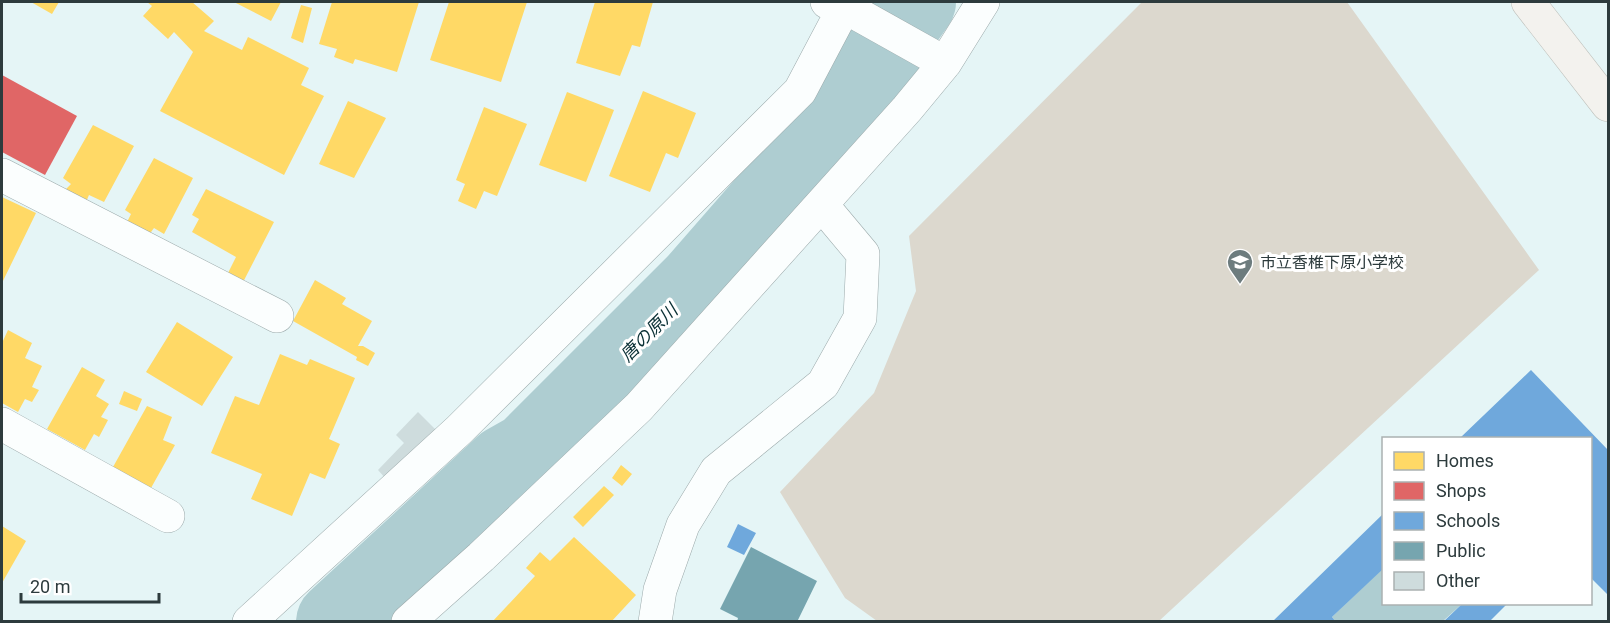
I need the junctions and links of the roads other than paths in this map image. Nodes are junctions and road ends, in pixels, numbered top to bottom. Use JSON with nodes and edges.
{"nodes":[{"id":1,"x":982,"y":2,"type":"edge"},
{"id":2,"x":1528,"y":2,"type":"edge"},
{"id":3,"x":840,"y":3,"type":"edge"},
{"id":4,"x":945,"y":63,"type":"junction"},
{"id":5,"x":1608,"y":105,"type":"edge"},
{"id":6,"x":2,"y":175,"type":"edge"},
{"id":7,"x":822,"y":205,"type":"junction"},
{"id":8,"x":277,"y":316,"type":"dead end"},
{"id":9,"x":2,"y":424,"type":"edge"},
{"id":10,"x":168,"y":516,"type":"dead end"},
{"id":11,"x":249,"y":621,"type":"edge"},
{"id":12,"x":408,"y":621,"type":"edge"},
{"id":13,"x":655,"y":621,"type":"edge"}],
"edges":[{"from":1,"to":4,"type":"street"},
{"from":2,"to":5,"type":"main road"},
{"from":3,"to":4,"type":"street"},
{"from":3,"to":11,"type":"street"},
{"from":4,"to":7,"type":"street"},
{"from":6,"to":8,"type":"street"},
{"from":7,"to":12,"type":"street"},
{"from":7,"to":13,"type":"street"},
{"from":9,"to":10,"type":"street"}]}
